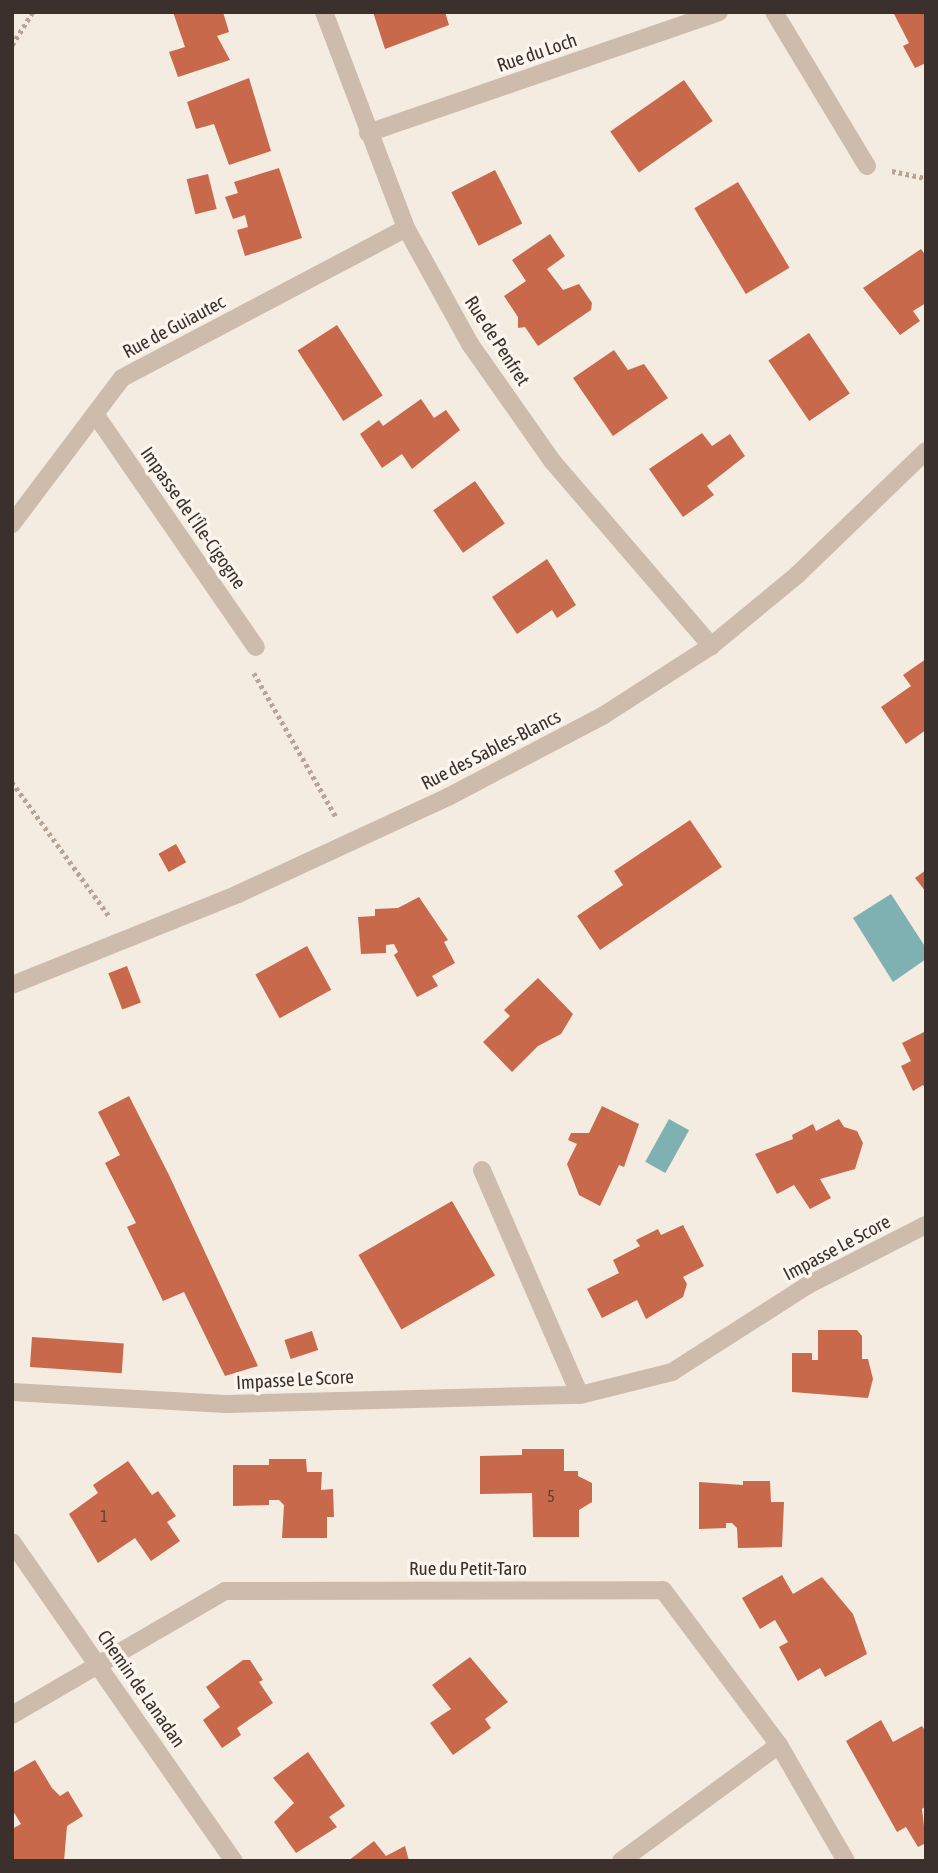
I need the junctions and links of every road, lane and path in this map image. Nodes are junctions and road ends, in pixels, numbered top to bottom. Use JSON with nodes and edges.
{"nodes":[{"id":1,"x":33,"y":12,"type":"edge"},
{"id":2,"x":324,"y":12,"type":"edge"},
{"id":3,"x":719,"y":12,"type":"edge"},
{"id":4,"x":774,"y":12,"type":"edge"},
{"id":5,"x":12,"y":45,"type":"edge"},
{"id":6,"x":368,"y":133,"type":"junction"},
{"id":7,"x":867,"y":166,"type":"dead end"},
{"id":8,"x":406,"y":228,"type":"junction"},
{"id":9,"x":96,"y":414,"type":"junction"},
{"id":10,"x":926,"y":451,"type":"edge"},
{"id":11,"x":12,"y":524,"type":"edge"},
{"id":12,"x":256,"y":646,"type":"joint"},
{"id":13,"x":711,"y":646,"type":"junction"},
{"id":14,"x":12,"y":782,"type":"edge"},
{"id":15,"x":350,"y":842,"type":"junction"},
{"id":16,"x":125,"y":939,"type":"junction"},
{"id":17,"x":12,"y":985,"type":"edge"},
{"id":18,"x":482,"y":1170,"type":"dead end"},
{"id":19,"x":926,"y":1225,"type":"edge"},
{"id":20,"x":12,"y":1392,"type":"edge"},
{"id":21,"x":580,"y":1395,"type":"junction"},
{"id":22,"x":12,"y":1542,"type":"edge"},
{"id":23,"x":99,"y":1664,"type":"junction"},
{"id":24,"x":12,"y":1714,"type":"edge"},
{"id":25,"x":779,"y":1745,"type":"junction"},
{"id":26,"x":234,"y":1861,"type":"edge"},
{"id":27,"x":621,"y":1861,"type":"edge"},
{"id":28,"x":846,"y":1861,"type":"edge"}],
"edges":[{"from":1,"to":5,"type":"path"},
{"from":2,"to":6,"type":"street","name":"Rue de Penfret"},
{"from":3,"to":6,"type":"street","name":"Rue du Loch"},
{"from":4,"to":7,"type":"street"},
{"from":6,"to":8,"type":"street","name":"Rue de Penfret"},
{"from":8,"to":9,"type":"street","name":"Rue de Guiautec"},
{"from":8,"to":13,"type":"street","name":"Rue de Penfret"},
{"from":9,"to":11,"type":"street","name":"Rue de Guiautec"},
{"from":9,"to":12,"type":"street","name":"Impasse de l'Île-Cigogne"},
{"from":10,"to":13,"type":"street","name":"Rue des Sables-Blancs"},
{"from":12,"to":15,"type":"path"},
{"from":13,"to":15,"type":"street","name":"Rue des Sables-Blancs"},
{"from":14,"to":16,"type":"path"},
{"from":15,"to":16,"type":"street","name":"Rue des Sables-Blancs"},
{"from":16,"to":17,"type":"street","name":"Rue des Sables-Blancs"},
{"from":18,"to":21,"type":"street"},
{"from":19,"to":21,"type":"street","name":"Impasse Le Score"},
{"from":20,"to":21,"type":"street","name":"Impasse Le Score"},
{"from":22,"to":23,"type":"street","name":"Chemin de Lanadan"},
{"from":23,"to":24,"type":"street"},
{"from":23,"to":25,"type":"street","name":"Rue du Petit-Taro"},
{"from":23,"to":26,"type":"street","name":"Chemin de Lanadan"},
{"from":25,"to":27,"type":"street"},
{"from":25,"to":28,"type":"street","name":"Rue du Petit-Taro"}]}
